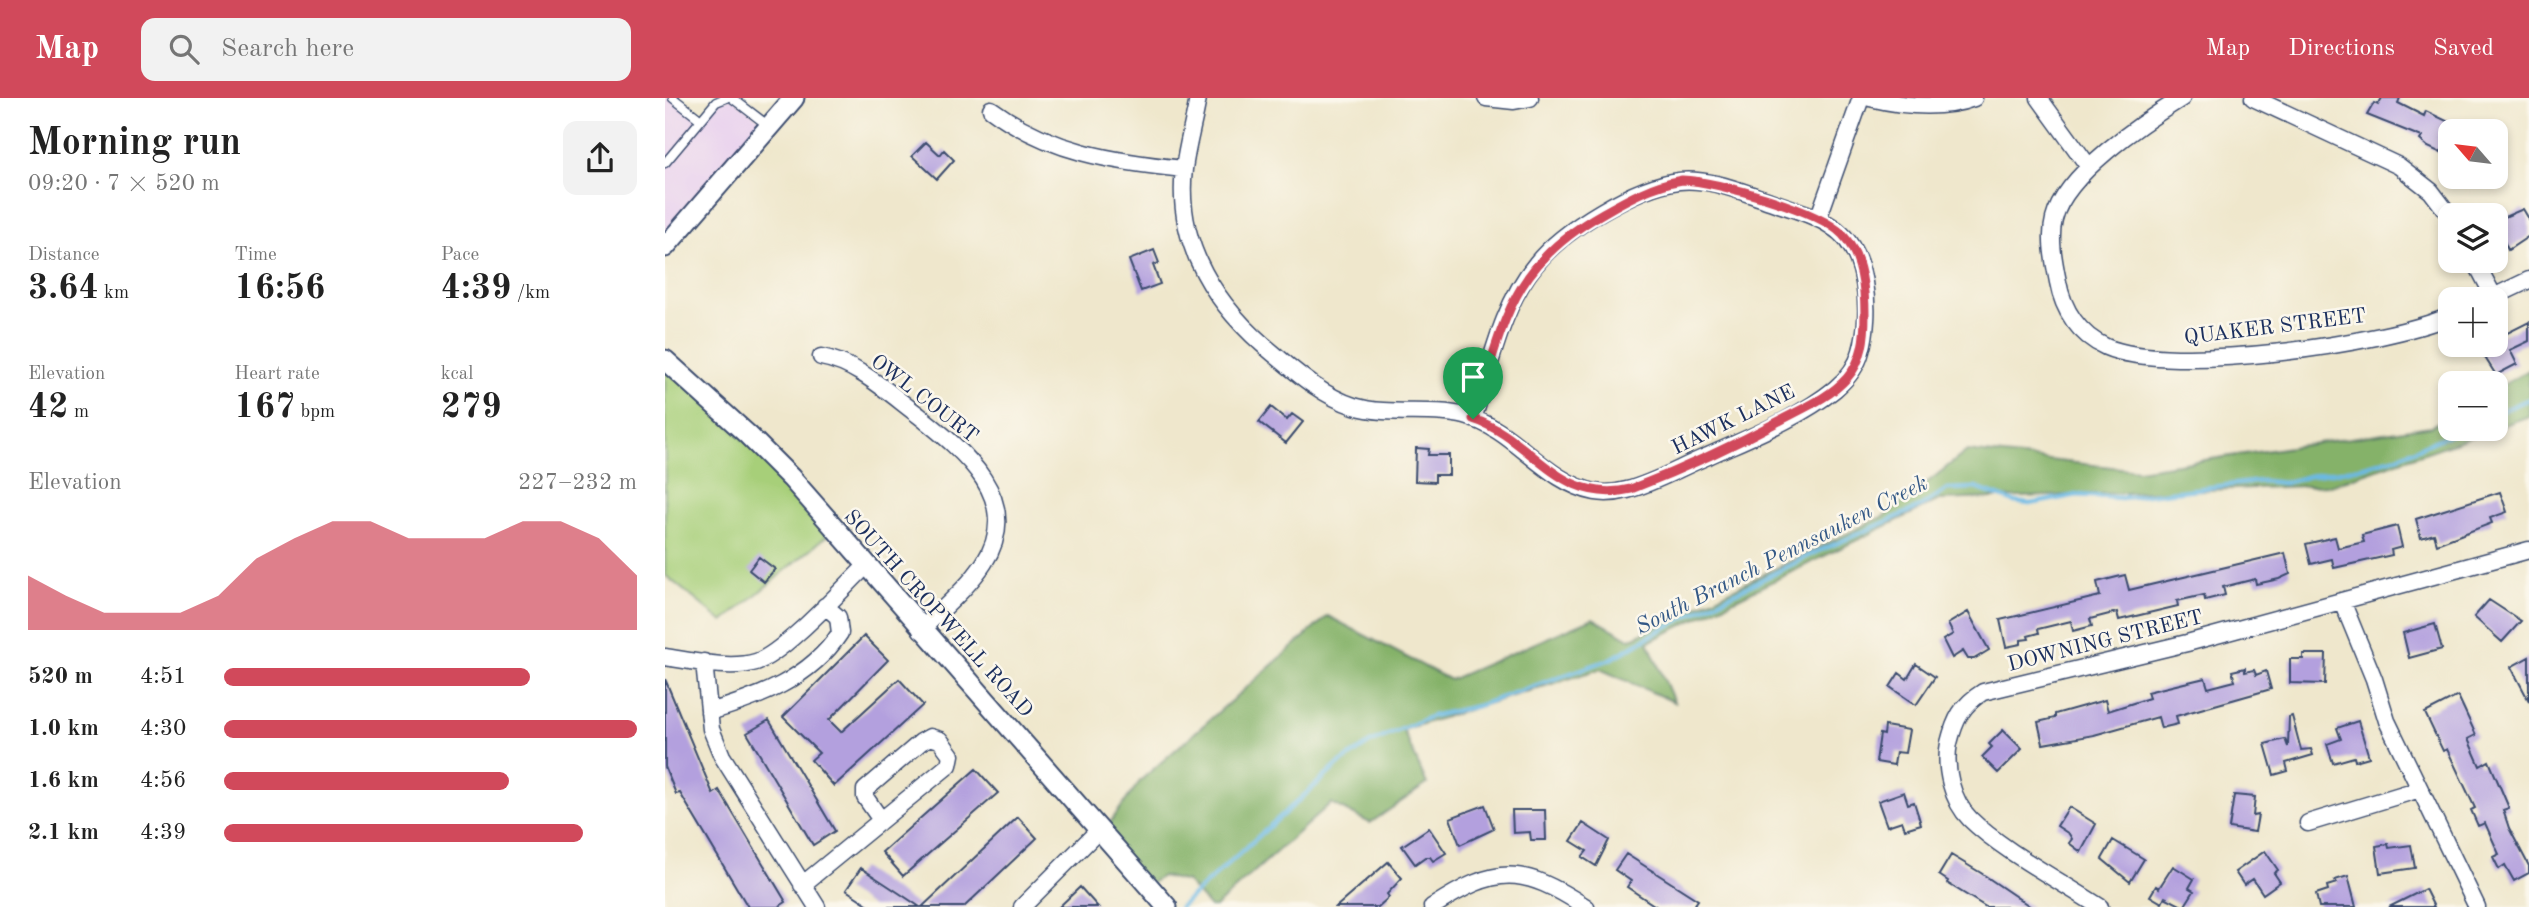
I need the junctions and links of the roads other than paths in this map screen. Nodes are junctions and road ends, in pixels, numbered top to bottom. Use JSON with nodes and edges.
{"nodes":[{"id":1,"x":673,"y":98,"type":"edge"},
{"id":2,"x":726,"y":98,"type":"edge"},
{"id":3,"x":732,"y":98,"type":"edge"},
{"id":4,"x":794,"y":98,"type":"edge"},
{"id":5,"x":1198,"y":98,"type":"edge"},
{"id":6,"x":1486,"y":98,"type":"edge"},
{"id":7,"x":1529,"y":98,"type":"edge"},
{"id":8,"x":1861,"y":98,"type":"edge"},
{"id":9,"x":1870,"y":98,"type":"edge"},
{"id":10,"x":1975,"y":98,"type":"edge"},
{"id":11,"x":2039,"y":98,"type":"edge"},
{"id":12,"x":2182,"y":98,"type":"edge"},
{"id":13,"x":2253,"y":98,"type":"edge"},
{"id":14,"x":991,"y":109,"type":"dead end"},
{"id":15,"x":701,"y":120,"type":"junction"},
{"id":16,"x":770,"y":127,"type":"junction"},
{"id":17,"x":665,"y":163,"type":"edge"},
{"id":18,"x":2089,"y":167,"type":"junction"},
{"id":19,"x":1184,"y":169,"type":"junction"},
{"id":20,"x":2440,"y":203,"type":"edge"},
{"id":21,"x":1818,"y":219,"type":"junction"},
{"id":22,"x":665,"y":247,"type":"edge"},
{"id":23,"x":2529,"y":280,"type":"edge"},
{"id":24,"x":2508,"y":290,"type":"edge"},
{"id":25,"x":2438,"y":320,"type":"edge"},
{"id":26,"x":821,"y":357,"type":"dead end"},
{"id":27,"x":665,"y":360,"type":"edge"},
{"id":28,"x":1473,"y":419,"type":"junction"},
{"id":29,"x":2529,"y":551,"type":"edge"},
{"id":30,"x":866,"y":566,"type":"junction"},
{"id":31,"x":2342,"y":601,"type":"junction"},
{"id":32,"x":825,"y":606,"type":"junction"},
{"id":33,"x":921,"y":630,"type":"junction"},
{"id":34,"x":665,"y":657,"type":"edge"},
{"id":35,"x":704,"y":662,"type":"junction"},
{"id":36,"x":709,"y":712,"type":"junction"},
{"id":37,"x":2420,"y":789,"type":"junction"},
{"id":38,"x":881,"y":820,"type":"junction"},
{"id":39,"x":2308,"y":823,"type":"dead end"},
{"id":40,"x":1099,"y":830,"type":"junction"},
{"id":41,"x":802,"y":885,"type":"junction"},
{"id":42,"x":817,"y":907,"type":"edge"},
{"id":43,"x":1021,"y":907,"type":"edge"},
{"id":44,"x":1167,"y":907,"type":"edge"},
{"id":45,"x":1432,"y":907,"type":"edge"},
{"id":46,"x":1586,"y":907,"type":"edge"},
{"id":47,"x":2100,"y":907,"type":"edge"},
{"id":48,"x":2477,"y":907,"type":"edge"}],
"edges":[{"from":1,"to":15,"type":"lane"},
{"from":2,"to":15,"type":"lane"},
{"from":3,"to":16,"type":"lane"},
{"from":4,"to":16,"type":"street"},
{"from":5,"to":19,"type":"street","name":"HAWK LANE"},
{"from":6,"to":7,"type":"street"},
{"from":8,"to":21,"type":"street"},
{"from":9,"to":10,"type":"street"},
{"from":11,"to":18,"type":"street"},
{"from":12,"to":18,"type":"street","name":"QUAKER STREET"},
{"from":13,"to":20,"type":"street"},
{"from":14,"to":19,"type":"street"},
{"from":15,"to":17,"type":"lane"},
{"from":16,"to":22,"type":"street"},
{"from":18,"to":25,"type":"street","name":"QUAKER STREET"},
{"from":19,"to":28,"type":"street","name":"HAWK LANE"},
{"from":21,"to":28,"type":"street","name":"HAWK LANE"},
{"from":21,"to":28,"type":"street","name":"HAWK LANE"},
{"from":23,"to":24,"type":"street"},
{"from":26,"to":33,"type":"street","name":"OWL COURT"},
{"from":27,"to":30,"type":"street","name":"SOUTH CROPWELL ROAD"},
{"from":29,"to":31,"type":"street","name":"DOWNING STREET"},
{"from":30,"to":32,"type":"street"},
{"from":30,"to":33,"type":"street","name":"SOUTH CROPWELL ROAD"},
{"from":31,"to":37,"type":"street"},
{"from":31,"to":47,"type":"street","name":"DOWNING STREET"},
{"from":32,"to":35,"type":"street"},
{"from":32,"to":36,"type":"street"},
{"from":33,"to":40,"type":"street","name":"SOUTH CROPWELL ROAD"},
{"from":34,"to":35,"type":"street"},
{"from":35,"to":36,"type":"street"},
{"from":36,"to":41,"type":"street"},
{"from":37,"to":39,"type":"street"},
{"from":37,"to":48,"type":"street"},
{"from":38,"to":38,"type":"street"},
{"from":38,"to":41,"type":"street"},
{"from":40,"to":43,"type":"street"},
{"from":40,"to":44,"type":"street","name":"SOUTH CROPWELL ROAD"},
{"from":41,"to":42,"type":"street"},
{"from":45,"to":46,"type":"street"}]}
